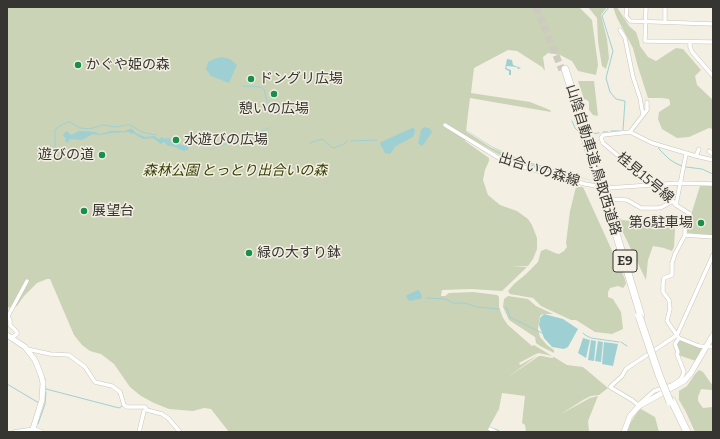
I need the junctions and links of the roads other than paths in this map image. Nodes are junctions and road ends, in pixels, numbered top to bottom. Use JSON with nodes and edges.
{"nodes":[{"id":1,"x":627,"y":7,"type":"edge"},
{"id":2,"x":646,"y":7,"type":"edge"},
{"id":3,"x":665,"y":7,"type":"edge"},
{"id":4,"x":646,"y":21,"type":"junction"},
{"id":5,"x":665,"y":22,"type":"junction"},
{"id":6,"x":713,"y":24,"type":"edge"},
{"id":7,"x":620,"y":30,"type":"dead end"},
{"id":8,"x":690,"y":42,"type":"junction"},
{"id":9,"x":713,"y":42,"type":"edge"},
{"id":10,"x":564,"y":69,"type":"tunnel mouth"},
{"id":11,"x":713,"y":76,"type":"edge"},
{"id":12,"x":647,"y":102,"type":"dead end"},
{"id":13,"x":643,"y":115,"type":"junction"},
{"id":14,"x":445,"y":126,"type":"dead end"},
{"id":15,"x":630,"y":132,"type":"junction"},
{"id":16,"x":699,"y":150,"type":"dead end"},
{"id":17,"x":686,"y":154,"type":"junction"},
{"id":18,"x":696,"y":156,"type":"junction"},
{"id":19,"x":713,"y":160,"type":"edge"},
{"id":20,"x":680,"y":183,"type":"junction"},
{"id":21,"x":652,"y":184,"type":"junction"},
{"id":22,"x":713,"y":184,"type":"edge"},
{"id":23,"x":608,"y":188,"type":"junction"},
{"id":24,"x":673,"y":201,"type":"junction"},
{"id":25,"x":608,"y":204,"type":"junction"},
{"id":26,"x":676,"y":205,"type":"junction"},
{"id":27,"x":685,"y":234,"type":"junction"},
{"id":28,"x":713,"y":237,"type":"edge"},
{"id":29,"x":713,"y":255,"type":"edge"},
{"id":30,"x":27,"y":281,"type":"dead end"},
{"id":31,"x":8,"y":316,"type":"edge"},
{"id":32,"x":713,"y":335,"type":"edge"},
{"id":33,"x":678,"y":336,"type":"junction"},
{"id":34,"x":9,"y":337,"type":"edge"},
{"id":35,"x":713,"y":347,"type":"edge"},
{"id":36,"x":706,"y":348,"type":"junction"},
{"id":37,"x":27,"y":350,"type":"junction"},
{"id":38,"x":638,"y":406,"type":"junction"},
{"id":39,"x":144,"y":411,"type":"dead end"},
{"id":40,"x":490,"y":429,"type":"dead end"},
{"id":41,"x":33,"y":430,"type":"edge"},
{"id":42,"x":14,"y":432,"type":"edge"},
{"id":43,"x":42,"y":432,"type":"edge"},
{"id":44,"x":139,"y":432,"type":"edge"},
{"id":45,"x":180,"y":432,"type":"edge"},
{"id":46,"x":496,"y":432,"type":"edge"},
{"id":47,"x":624,"y":432,"type":"edge"},
{"id":48,"x":686,"y":432,"type":"edge"}],
"edges":[{"from":1,"to":4,"type":"street"},
{"from":2,"to":4,"type":"street"},
{"from":3,"to":5,"type":"street"},
{"from":4,"to":5,"type":"street"},
{"from":4,"to":8,"type":"street"},
{"from":5,"to":6,"type":"street"},
{"from":7,"to":13,"type":"street"},
{"from":8,"to":9,"type":"street"},
{"from":8,"to":11,"type":"street"},
{"from":10,"to":25,"type":"highway","name":"山陰自動車道;鳥取西道路","number":"E9","bridge":true},
{"from":12,"to":13,"type":"street"},
{"from":13,"to":15,"type":"street"},
{"from":14,"to":23,"type":"street","name":"出合いの森線"},
{"from":15,"to":17,"type":"street","name":"桂見15号線"},
{"from":15,"to":21,"type":"street","name":"桂見15号線"},
{"from":16,"to":18,"type":"street"},
{"from":17,"to":18,"type":"street","name":"桂見15号線"},
{"from":17,"to":20,"type":"street"},
{"from":18,"to":19,"type":"street","name":"桂見15号線"},
{"from":20,"to":21,"type":"street","name":"出合いの森線"},
{"from":20,"to":22,"type":"street","name":"出合いの森線"},
{"from":20,"to":26,"type":"street"},
{"from":21,"to":23,"type":"street","name":"出合いの森線"},
{"from":21,"to":24,"type":"street","name":"桂見15号線"},
{"from":23,"to":25,"type":"street"},
{"from":24,"to":25,"type":"street"},
{"from":24,"to":26,"type":"street","name":"桂見15号線"},
{"from":25,"to":48,"type":"highway","name":"山陰自動車道;鳥取西道路","number":"E9","bridge":true},
{"from":26,"to":27,"type":"street","name":"桂見15号線"},
{"from":27,"to":28,"type":"street"},
{"from":27,"to":33,"type":"street","name":"桂見15号線"},
{"from":29,"to":33,"type":"street"},
{"from":30,"to":31,"type":"street"},
{"from":31,"to":34,"type":"street"},
{"from":32,"to":36,"type":"street"},
{"from":33,"to":36,"type":"street"},
{"from":33,"to":38,"type":"street"},
{"from":33,"to":38,"type":"street"},
{"from":34,"to":37,"type":"street"},
{"from":35,"to":36,"type":"street"},
{"from":36,"to":38,"type":"street"},
{"from":37,"to":41,"type":"street"},
{"from":37,"to":45,"type":"street"},
{"from":38,"to":47,"type":"street"},
{"from":39,"to":44,"type":"street"},
{"from":40,"to":46,"type":"street"},
{"from":41,"to":42,"type":"street"},
{"from":41,"to":43,"type":"street"}]}
